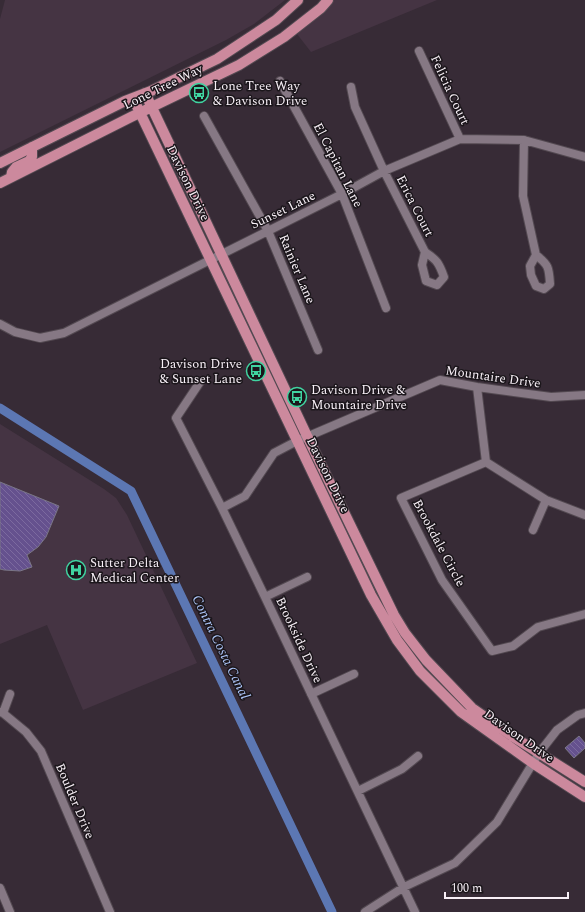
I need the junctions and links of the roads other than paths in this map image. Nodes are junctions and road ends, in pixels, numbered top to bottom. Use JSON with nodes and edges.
{"nodes":[{"id":1,"x":298,"y":0,"type":"edge"},
{"id":2,"x":328,"y":0,"type":"edge"},
{"id":3,"x":419,"y":52,"type":"dead end"},
{"id":4,"x":280,"y":81,"type":"dead end"},
{"id":5,"x":351,"y":88,"type":"dead end"},
{"id":6,"x":145,"y":93,"type":"junction"},
{"id":7,"x":133,"y":98,"type":"junction"},
{"id":8,"x":151,"y":107,"type":"junction"},
{"id":9,"x":140,"y":113,"type":"junction"},
{"id":10,"x":204,"y":116,"type":"dead end"},
{"id":11,"x":460,"y":139,"type":"junction"},
{"id":12,"x":524,"y":140,"type":"junction"},
{"id":13,"x":32,"y":147,"type":"junction"},
{"id":14,"x":585,"y":157,"type":"edge"},
{"id":15,"x":0,"y":163,"type":"edge"},
{"id":16,"x":384,"y":171,"type":"junction"},
{"id":17,"x":11,"y":177,"type":"junction"},
{"id":18,"x":0,"y":183,"type":"edge"},
{"id":19,"x":342,"y":194,"type":"junction"},
{"id":20,"x":268,"y":231,"type":"junction"},
{"id":21,"x":425,"y":252,"type":"dead end"},
{"id":22,"x":221,"y":255,"type":"junction"},
{"id":23,"x":536,"y":255,"type":"dead end"},
{"id":24,"x":211,"y":260,"type":"junction"},
{"id":25,"x":386,"y":308,"type":"dead end"},
{"id":26,"x":0,"y":324,"type":"edge"},
{"id":27,"x":318,"y":350,"type":"dead end"},
{"id":28,"x":200,"y":382,"type":"dead end"},
{"id":29,"x":477,"y":387,"type":"junction"},
{"id":30,"x":585,"y":395,"type":"edge"},
{"id":31,"x":307,"y":436,"type":"junction"},
{"id":32,"x":297,"y":441,"type":"junction"},
{"id":33,"x":486,"y":462,"type":"junction"},
{"id":34,"x":546,"y":500,"type":"junction"},
{"id":35,"x":222,"y":508,"type":"junction"},
{"id":36,"x":585,"y":515,"type":"edge"},
{"id":37,"x":533,"y":530,"type":"dead end"},
{"id":38,"x":307,"y":577,"type":"dead end"},
{"id":39,"x":265,"y":597,"type":"junction"},
{"id":40,"x":585,"y":614,"type":"edge"},
{"id":41,"x":354,"y":674,"type":"dead end"},
{"id":42,"x":10,"y":694,"type":"dead end"},
{"id":43,"x":311,"y":694,"type":"junction"},
{"id":44,"x":1,"y":712,"type":"edge"},
{"id":45,"x":585,"y":713,"type":"edge"},
{"id":46,"x":539,"y":753,"type":"junction"},
{"id":47,"x":418,"y":756,"type":"dead end"},
{"id":48,"x":534,"y":764,"type":"junction"},
{"id":49,"x":585,"y":782,"type":"edge"},
{"id":50,"x":358,"y":792,"type":"junction"},
{"id":51,"x":585,"y":797,"type":"edge"},
{"id":52,"x":404,"y":887,"type":"junction"},
{"id":53,"x":0,"y":888,"type":"edge"},
{"id":54,"x":10,"y":912,"type":"edge"},
{"id":55,"x":110,"y":912,"type":"edge"},
{"id":56,"x":365,"y":912,"type":"edge"},
{"id":57,"x":415,"y":912,"type":"edge"}],
"edges":[{"from":1,"to":6,"type":"main road","name":"Lone Tree Way"},
{"from":2,"to":8,"type":"main road","name":"Lone Tree Way"},
{"from":3,"to":11,"type":"street","name":"Felicia Court"},
{"from":4,"to":19,"type":"street","name":"El Capitan Lane"},
{"from":5,"to":16,"type":"street","name":"Erica Court"},
{"from":6,"to":7,"type":"main road","name":"Lone Tree Way"},
{"from":6,"to":8,"type":"main road","name":"Davison Drive"},
{"from":7,"to":9,"type":"main road","name":"Davison Drive"},
{"from":7,"to":13,"type":"main road","name":"Lone Tree Way"},
{"from":8,"to":9,"type":"main road","name":"Lone Tree Way"},
{"from":8,"to":22,"type":"main road","name":"Davison Drive"},
{"from":9,"to":17,"type":"main road","name":"Lone Tree Way"},
{"from":9,"to":24,"type":"main road","name":"Davison Drive"},
{"from":10,"to":20,"type":"street","name":"Rainier Lane"},
{"from":11,"to":12,"type":"street","name":"Sunset Lane"},
{"from":11,"to":16,"type":"street","name":"Sunset Lane"},
{"from":12,"to":14,"type":"street","name":"Sunset Lane"},
{"from":12,"to":23,"type":"street"},
{"from":13,"to":15,"type":"main road","name":"Lone Tree Way"},
{"from":13,"to":17,"type":"main road"},
{"from":16,"to":19,"type":"street","name":"Sunset Lane"},
{"from":16,"to":21,"type":"street","name":"Erica Court"},
{"from":17,"to":18,"type":"main road","name":"Lone Tree Way"},
{"from":19,"to":20,"type":"street","name":"Sunset Lane"},
{"from":19,"to":25,"type":"street","name":"El Capitan Lane"},
{"from":20,"to":22,"type":"street","name":"Sunset Lane"},
{"from":20,"to":27,"type":"street","name":"Rainier Lane"},
{"from":22,"to":24,"type":"street","name":"Sunset Lane"},
{"from":22,"to":31,"type":"main road","name":"Davison Drive"},
{"from":24,"to":26,"type":"street","name":"Sunset Lane"},
{"from":24,"to":32,"type":"main road","name":"Davison Drive"},
{"from":28,"to":35,"type":"street","name":"Brookside Drive"},
{"from":29,"to":30,"type":"street","name":"Mountaire Drive"},
{"from":29,"to":31,"type":"street","name":"Mountaire Drive"},
{"from":29,"to":33,"type":"street"},
{"from":31,"to":32,"type":"street","name":"Mountaire Drive"},
{"from":31,"to":46,"type":"main road","name":"Davison Drive"},
{"from":32,"to":35,"type":"street","name":"Mountaire Drive"},
{"from":32,"to":48,"type":"main road","name":"Davison Drive"},
{"from":33,"to":34,"type":"street"},
{"from":33,"to":40,"type":"street","name":"Brookdale Circle"},
{"from":34,"to":36,"type":"street"},
{"from":34,"to":37,"type":"street"},
{"from":35,"to":39,"type":"street","name":"Brookside Drive"},
{"from":38,"to":39,"type":"street"},
{"from":39,"to":43,"type":"street","name":"Brookside Drive"},
{"from":41,"to":43,"type":"street"},
{"from":42,"to":44,"type":"street"},
{"from":43,"to":50,"type":"street","name":"Brookside Drive"},
{"from":44,"to":55,"type":"street","name":"Boulder Drive"},
{"from":45,"to":46,"type":"street"},
{"from":46,"to":48,"type":"street"},
{"from":46,"to":49,"type":"main road","name":"Davison Drive"},
{"from":47,"to":50,"type":"street"},
{"from":48,"to":51,"type":"main road","name":"Davison Drive"},
{"from":48,"to":52,"type":"street"},
{"from":50,"to":52,"type":"street","name":"Brookside Drive"},
{"from":52,"to":56,"type":"street"},
{"from":52,"to":57,"type":"street","name":"Brookside Drive"},
{"from":53,"to":54,"type":"street"}]}
